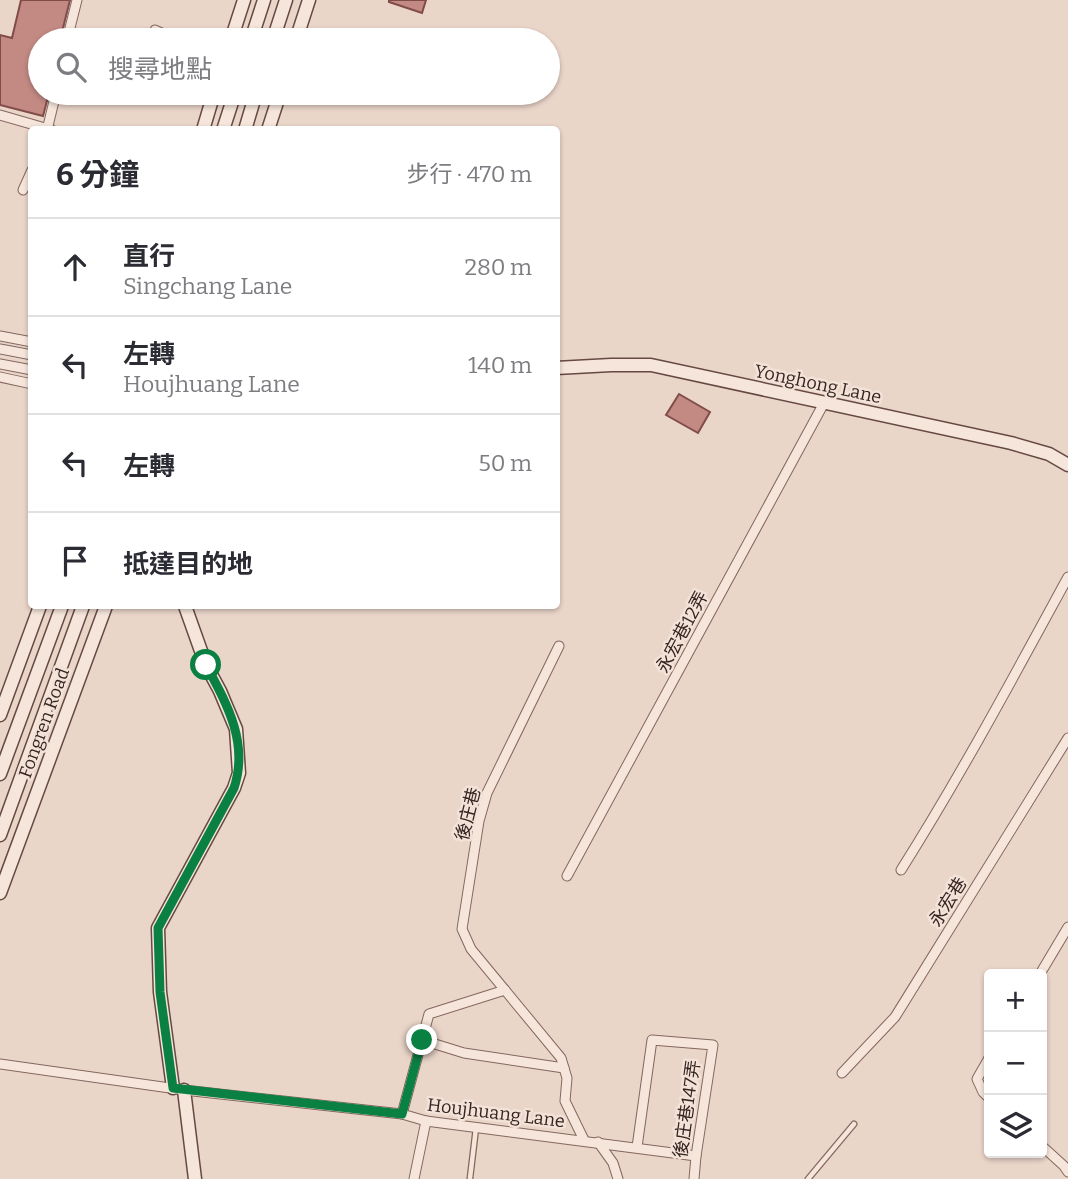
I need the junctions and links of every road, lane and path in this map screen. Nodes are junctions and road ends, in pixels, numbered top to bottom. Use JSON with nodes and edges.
{"nodes":[{"id":1,"x":76,"y":0,"type":"edge"},
{"id":2,"x":244,"y":0,"type":"edge"},
{"id":3,"x":264,"y":0,"type":"edge"},
{"id":4,"x":286,"y":0,"type":"edge"},
{"id":5,"x":309,"y":0,"type":"edge"},
{"id":6,"x":70,"y":28,"type":"edge"},
{"id":7,"x":235,"y":28,"type":"edge"},
{"id":8,"x":255,"y":28,"type":"edge"},
{"id":9,"x":277,"y":28,"type":"edge"},
{"id":10,"x":300,"y":28,"type":"edge"},
{"id":11,"x":53,"y":105,"type":"edge"},
{"id":12,"x":210,"y":105,"type":"edge"},
{"id":13,"x":230,"y":105,"type":"edge"},
{"id":14,"x":252,"y":105,"type":"edge"},
{"id":15,"x":276,"y":105,"type":"edge"},
{"id":16,"x":0,"y":115,"type":"edge"},
{"id":17,"x":38,"y":126,"type":"edge"},
{"id":18,"x":50,"y":126,"type":"edge"},
{"id":19,"x":204,"y":126,"type":"edge"},
{"id":20,"x":224,"y":126,"type":"edge"},
{"id":21,"x":245,"y":126,"type":"edge"},
{"id":22,"x":269,"y":126,"type":"edge"},
{"id":23,"x":28,"y":179,"type":"edge"},
{"id":24,"x":23,"y":191,"type":"dead end"},
{"id":25,"x":0,"y":336,"type":"edge"},
{"id":26,"x":28,"y":341,"type":"edge"},
{"id":27,"x":0,"y":349,"type":"edge"},
{"id":28,"x":28,"y":354,"type":"edge"},
{"id":29,"x":0,"y":364,"type":"edge"},
{"id":30,"x":560,"y":368,"type":"edge"},
{"id":31,"x":28,"y":369,"type":"edge"},
{"id":32,"x":0,"y":377,"type":"edge"},
{"id":33,"x":28,"y":383,"type":"edge"},
{"id":34,"x":824,"y":403,"type":"junction"},
{"id":35,"x":1068,"y":465,"type":"edge"},
{"id":36,"x":1068,"y":577,"type":"edge"},
{"id":37,"x":39,"y":609,"type":"edge"},
{"id":38,"x":61,"y":609,"type":"edge"},
{"id":39,"x":82,"y":609,"type":"edge"},
{"id":40,"x":105,"y":609,"type":"edge"},
{"id":41,"x":186,"y":609,"type":"edge"},
{"id":42,"x":559,"y":646,"type":"dead end"},
{"id":43,"x":0,"y":715,"type":"edge"},
{"id":44,"x":1068,"y":738,"type":"edge"},
{"id":45,"x":0,"y":774,"type":"edge"},
{"id":46,"x":0,"y":835,"type":"edge"},
{"id":47,"x":901,"y":870,"type":"dead end"},
{"id":48,"x":567,"y":876,"type":"dead end"},
{"id":49,"x":0,"y":893,"type":"edge"},
{"id":50,"x":1068,"y":927,"type":"edge"},
{"id":51,"x":1043,"y":969,"type":"edge"},
{"id":52,"x":505,"y":990,"type":"junction"},
{"id":53,"x":422,"y":1040,"type":"junction"},
{"id":54,"x":0,"y":1064,"type":"edge"},
{"id":55,"x":984,"y":1066,"type":"edge"},
{"id":56,"x":564,"y":1068,"type":"junction"},
{"id":57,"x":842,"y":1073,"type":"dead end"},
{"id":58,"x":179,"y":1089,"type":"junction"},
{"id":59,"x":984,"y":1093,"type":"edge"},
{"id":60,"x":402,"y":1114,"type":"junction"},
{"id":61,"x":426,"y":1121,"type":"junction"},
{"id":62,"x":854,"y":1124,"type":"dead end"},
{"id":63,"x":476,"y":1127,"type":"junction"},
{"id":64,"x":584,"y":1140,"type":"junction"},
{"id":65,"x":598,"y":1142,"type":"junction"},
{"id":66,"x":637,"y":1147,"type":"junction"},
{"id":67,"x":1047,"y":1151,"type":"edge"},
{"id":68,"x":696,"y":1156,"type":"junction"},
{"id":69,"x":1068,"y":1172,"type":"edge"},
{"id":70,"x":470,"y":1178,"type":"edge"},
{"id":71,"x":195,"y":1179,"type":"edge"},
{"id":72,"x":414,"y":1179,"type":"edge"},
{"id":73,"x":618,"y":1179,"type":"edge"},
{"id":74,"x":694,"y":1179,"type":"edge"},
{"id":75,"x":808,"y":1179,"type":"edge"}],
"edges":[{"from":1,"to":6,"type":"street"},
{"from":2,"to":7,"type":"main road"},
{"from":3,"to":8,"type":"main road"},
{"from":4,"to":9,"type":"main road"},
{"from":5,"to":10,"type":"main road"},
{"from":11,"to":18,"type":"street"},
{"from":12,"to":19,"type":"main road"},
{"from":13,"to":20,"type":"main road"},
{"from":14,"to":21,"type":"main road"},
{"from":15,"to":22,"type":"main road"},
{"from":16,"to":17,"type":"street"},
{"from":23,"to":24,"type":"street"},
{"from":25,"to":26,"type":"street"},
{"from":27,"to":28,"type":"street"},
{"from":29,"to":31,"type":"street"},
{"from":30,"to":34,"type":"main road","name":"Yonghong Lane"},
{"from":32,"to":33,"type":"street"},
{"from":34,"to":35,"type":"main road","name":"Yonghong Lane"},
{"from":34,"to":48,"type":"street","name":"永宏巷12弄"},
{"from":36,"to":47,"type":"street"},
{"from":37,"to":43,"type":"main road"},
{"from":38,"to":45,"type":"main road","name":"Fongren Road"},
{"from":39,"to":46,"type":"main road","name":"Fongren Road"},
{"from":40,"to":49,"type":"main road","name":"Fongren Road"},
{"from":41,"to":58,"type":"main road"},
{"from":42,"to":52,"type":"street","name":"後庄巷"},
{"from":44,"to":57,"type":"street","name":"永宏巷"},
{"from":50,"to":51,"type":"street"},
{"from":52,"to":53,"type":"street"},
{"from":52,"to":56,"type":"street","name":"後庄巷"},
{"from":53,"to":56,"type":"street"},
{"from":53,"to":60,"type":"street"},
{"from":54,"to":58,"type":"street","name":"Houjhuang Lane"},
{"from":55,"to":59,"type":"street"},
{"from":56,"to":64,"type":"street"},
{"from":58,"to":60,"type":"street","name":"Houjhuang Lane"},
{"from":58,"to":71,"type":"main road"},
{"from":60,"to":61,"type":"street","name":"Houjhuang Lane"},
{"from":61,"to":63,"type":"street","name":"Houjhuang Lane"},
{"from":61,"to":72,"type":"street"},
{"from":62,"to":75,"type":"lane"},
{"from":63,"to":64,"type":"street","name":"Houjhuang Lane"},
{"from":63,"to":70,"type":"lane"},
{"from":64,"to":65,"type":"street","name":"Houjhuang Lane"},
{"from":65,"to":66,"type":"street","name":"Houjhuang Lane"},
{"from":65,"to":73,"type":"street"},
{"from":66,"to":68,"type":"street","name":"Houjhuang Lane"},
{"from":66,"to":68,"type":"street","name":"後庄巷147弄"},
{"from":67,"to":69,"type":"street"},
{"from":68,"to":74,"type":"street","name":"後庄巷147弄"}]}
